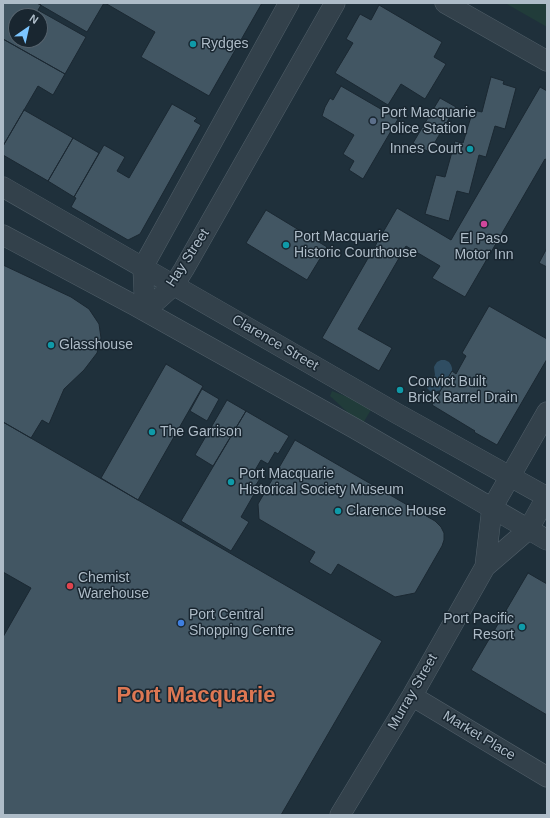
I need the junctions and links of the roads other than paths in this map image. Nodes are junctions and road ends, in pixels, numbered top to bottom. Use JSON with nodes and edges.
{"nodes":[{"id":1,"x":289,"y":3,"type":"edge"},
{"id":2,"x":335,"y":3,"type":"edge"},
{"id":3,"x":445,"y":3,"type":"edge"},
{"id":4,"x":547,"y":61,"type":"edge"},
{"id":5,"x":3,"y":187,"type":"edge"},
{"id":6,"x":3,"y":235,"type":"edge"},
{"id":7,"x":143,"y":267,"type":"junction"},
{"id":8,"x":174,"y":285,"type":"junction"},
{"id":9,"x":145,"y":311,"type":"junction"},
{"id":10,"x":547,"y":412,"type":"edge"},
{"id":11,"x":510,"y":477,"type":"junction"},
{"id":12,"x":547,"y":496,"type":"edge"},
{"id":13,"x":492,"y":508,"type":"junction"},
{"id":14,"x":528,"y":530,"type":"junction"},
{"id":15,"x":547,"y":540,"type":"edge"},
{"id":16,"x":485,"y":567,"type":"junction"},
{"id":17,"x":412,"y":696,"type":"junction"},
{"id":18,"x":547,"y":777,"type":"edge"},
{"id":19,"x":340,"y":815,"type":"edge"}],
"edges":[{"from":1,"to":7,"type":"street"},
{"from":2,"to":8,"type":"street","name":"Hay Street"},
{"from":3,"to":4,"type":"street"},
{"from":5,"to":7,"type":"street","name":"Clarence Street"},
{"from":6,"to":9,"type":"street"},
{"from":7,"to":8,"type":"street","name":"Clarence Street"},
{"from":7,"to":9,"type":"street","name":"Hay Street"},
{"from":8,"to":9,"type":"street","name":"Hay Street"},
{"from":8,"to":11,"type":"street","name":"Clarence Street"},
{"from":9,"to":13,"type":"street"},
{"from":10,"to":11,"type":"street","name":"Murray Street"},
{"from":11,"to":12,"type":"street","name":"Clarence Street"},
{"from":11,"to":13,"type":"street","name":"Murray Street"},
{"from":12,"to":14,"type":"street","name":"Murray Street"},
{"from":13,"to":14,"type":"street"},
{"from":13,"to":16,"type":"street","name":"Murray Street"},
{"from":14,"to":15,"type":"street"},
{"from":14,"to":16,"type":"street","name":"Murray Street"},
{"from":16,"to":17,"type":"street","name":"Murray Street"},
{"from":17,"to":18,"type":"street","name":"Market Place"},
{"from":17,"to":19,"type":"street","name":"Murray Street"}]}
